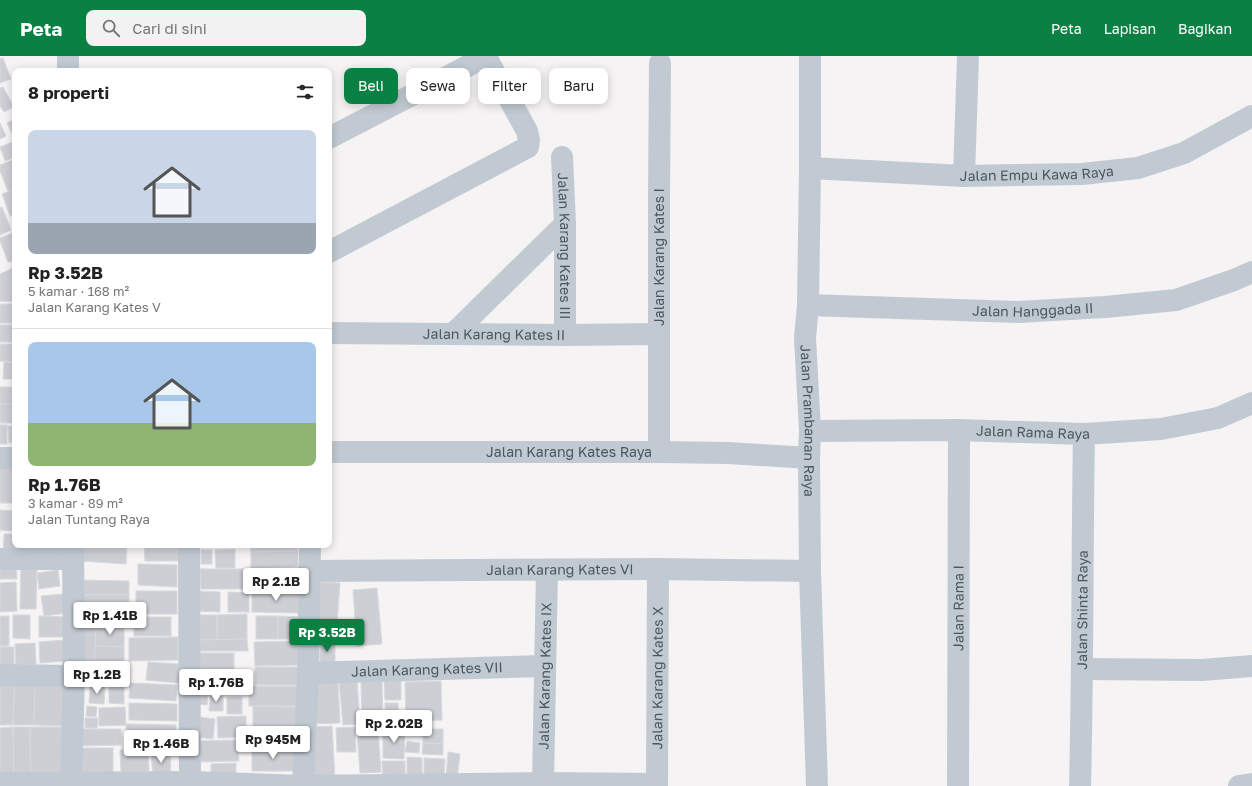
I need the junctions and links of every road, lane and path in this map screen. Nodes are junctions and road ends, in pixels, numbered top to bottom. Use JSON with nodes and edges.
{"nodes":[{"id":1,"x":68,"y":56,"type":"edge"},
{"id":2,"x":486,"y":56,"type":"edge"},
{"id":3,"x":810,"y":56,"type":"edge"},
{"id":4,"x":968,"y":56,"type":"edge"},
{"id":5,"x":660,"y":63,"type":"dead end"},
{"id":6,"x":68,"y":68,"type":"edge"},
{"id":7,"x":1252,"y":116,"type":"edge"},
{"id":8,"x":332,"y":136,"type":"edge"},
{"id":9,"x":562,"y":156,"type":"dead end"},
{"id":10,"x":810,"y":168,"type":"junction"},
{"id":11,"x":964,"y":176,"type":"junction"},
{"id":12,"x":565,"y":224,"type":"junction"},
{"id":13,"x":332,"y":250,"type":"edge"},
{"id":14,"x":1252,"y":272,"type":"edge"},
{"id":15,"x":808,"y":305,"type":"junction"},
{"id":16,"x":332,"y":333,"type":"edge"},
{"id":17,"x":454,"y":333,"type":"junction"},
{"id":18,"x":659,"y":334,"type":"junction"},
{"id":19,"x":565,"y":335,"type":"junction"},
{"id":20,"x":1252,"y":403,"type":"edge"},
{"id":21,"x":960,"y":430,"type":"junction"},
{"id":22,"x":810,"y":431,"type":"junction"},
{"id":23,"x":1084,"y":434,"type":"junction"},
{"id":24,"x":332,"y":452,"type":"edge"},
{"id":25,"x":659,"y":452,"type":"junction"},
{"id":26,"x":0,"y":458,"type":"edge"},
{"id":27,"x":12,"y":458,"type":"edge"},
{"id":28,"x":809,"y":458,"type":"junction"},
{"id":29,"x":189,"y":548,"type":"edge"},
{"id":30,"x":310,"y":548,"type":"edge"},
{"id":31,"x":73,"y":552,"type":"edge"},
{"id":32,"x":0,"y":559,"type":"edge"},
{"id":33,"x":658,"y":569,"type":"junction"},
{"id":34,"x":547,"y":570,"type":"junction"},
{"id":35,"x":309,"y":571,"type":"junction"},
{"id":36,"x":810,"y":571,"type":"junction"},
{"id":37,"x":545,"y":666,"type":"junction"},
{"id":38,"x":1252,"y":666,"type":"edge"},
{"id":39,"x":1083,"y":669,"type":"junction"},
{"id":40,"x":308,"y":673,"type":"junction"},
{"id":41,"x":0,"y":675,"type":"edge"},
{"id":42,"x":74,"y":676,"type":"junction"},
{"id":43,"x":71,"y":782,"type":"junction"},
{"id":44,"x":0,"y":783,"type":"edge"},
{"id":45,"x":543,"y":783,"type":"junction"},
{"id":46,"x":190,"y":784,"type":"edge"},
{"id":47,"x":1252,"y":784,"type":"edge"},
{"id":48,"x":657,"y":785,"type":"edge"},
{"id":49,"x":303,"y":786,"type":"edge"},
{"id":50,"x":817,"y":786,"type":"edge"},
{"id":51,"x":958,"y":786,"type":"edge"},
{"id":52,"x":1080,"y":786,"type":"edge"},
{"id":53,"x":1239,"y":786,"type":"edge"}],
"edges":[{"from":1,"to":6,"type":"street"},
{"from":2,"to":8,"type":"street"},
{"from":2,"to":13,"type":"street"},
{"from":3,"to":10,"type":"street","name":"Jalan Prambanan Raya"},
{"from":4,"to":11,"type":"street"},
{"from":5,"to":18,"type":"street","name":"Jalan Karang Kates I"},
{"from":7,"to":11,"type":"street","name":"Jalan Empu Kawa Raya"},
{"from":9,"to":12,"type":"street","name":"Jalan Karang Kates III"},
{"from":10,"to":11,"type":"street","name":"Jalan Empu Kawa Raya"},
{"from":10,"to":15,"type":"street","name":"Jalan Prambanan Raya"},
{"from":12,"to":17,"type":"street"},
{"from":12,"to":19,"type":"street","name":"Jalan Karang Kates III"},
{"from":14,"to":15,"type":"street","name":"Jalan Hanggada II"},
{"from":15,"to":22,"type":"street","name":"Jalan Prambanan Raya"},
{"from":16,"to":17,"type":"street","name":"Jalan Karang Kates II"},
{"from":17,"to":19,"type":"street","name":"Jalan Karang Kates II"},
{"from":18,"to":19,"type":"street","name":"Jalan Karang Kates II"},
{"from":18,"to":25,"type":"street","name":"Jalan Karang Kates I"},
{"from":20,"to":23,"type":"street","name":"Jalan Rama Raya"},
{"from":21,"to":22,"type":"street","name":"Jalan Rama Raya"},
{"from":21,"to":23,"type":"street","name":"Jalan Rama Raya"},
{"from":21,"to":51,"type":"street","name":"Jalan Rama I"},
{"from":22,"to":28,"type":"street","name":"Jalan Prambanan Raya"},
{"from":23,"to":39,"type":"street","name":"Jalan Shinta Raya"},
{"from":24,"to":25,"type":"street","name":"Jalan Karang Kates Raya"},
{"from":25,"to":28,"type":"street","name":"Jalan Karang Kates Raya"},
{"from":26,"to":27,"type":"street"},
{"from":28,"to":36,"type":"street","name":"Jalan Prambanan Raya"},
{"from":29,"to":46,"type":"street"},
{"from":30,"to":35,"type":"street"},
{"from":31,"to":32,"type":"street"},
{"from":31,"to":42,"type":"street"},
{"from":33,"to":34,"type":"street","name":"Jalan Karang Kates VI"},
{"from":33,"to":36,"type":"street","name":"Jalan Karang Kates VI"},
{"from":33,"to":48,"type":"street","name":"Jalan Karang Kates X"},
{"from":34,"to":35,"type":"street","name":"Jalan Karang Kates VI"},
{"from":34,"to":37,"type":"street","name":"Jalan Karang Kates IX"},
{"from":35,"to":40,"type":"street"},
{"from":36,"to":50,"type":"street","name":"Jalan Prambanan Raya"},
{"from":37,"to":40,"type":"street","name":"Jalan Karang Kates VII"},
{"from":37,"to":45,"type":"street","name":"Jalan Karang Kates IX"},
{"from":38,"to":39,"type":"street"},
{"from":39,"to":52,"type":"street","name":"Jalan Shinta Raya"},
{"from":40,"to":49,"type":"street"},
{"from":41,"to":42,"type":"street"},
{"from":42,"to":43,"type":"street"},
{"from":43,"to":44,"type":"street"},
{"from":43,"to":46,"type":"street"},
{"from":45,"to":48,"type":"street"},
{"from":45,"to":49,"type":"street"},
{"from":46,"to":49,"type":"street"},
{"from":47,"to":53,"type":"street"}]}
